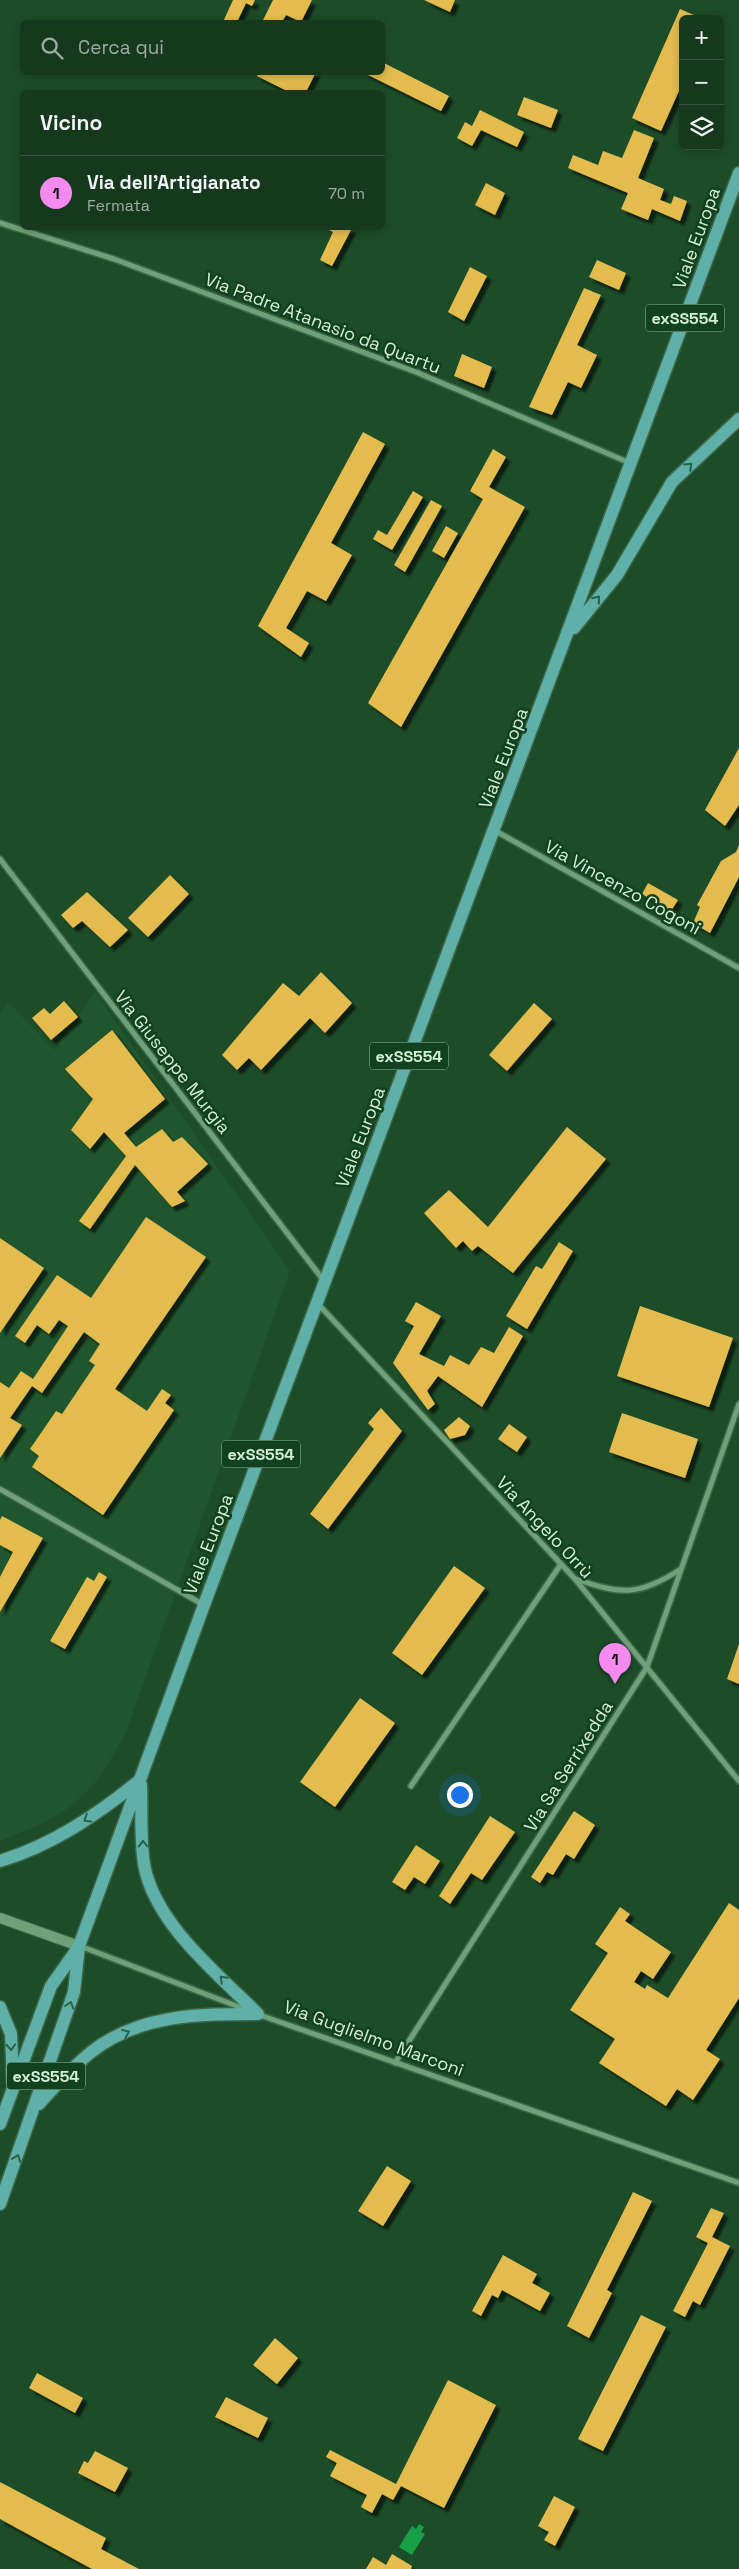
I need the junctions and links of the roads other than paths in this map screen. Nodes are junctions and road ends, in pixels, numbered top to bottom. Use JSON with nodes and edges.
{"nodes":[{"id":1,"x":739,"y":173,"type":"edge"},
{"id":2,"x":0,"y":223,"type":"edge"},
{"id":3,"x":20,"y":229,"type":"edge"},
{"id":4,"x":22,"y":230,"type":"edge"},
{"id":5,"x":739,"y":418,"type":"edge"},
{"id":6,"x":632,"y":463,"type":"junction"},
{"id":7,"x":567,"y":637,"type":"junction"},
{"id":8,"x":494,"y":830,"type":"junction"},
{"id":9,"x":0,"y":859,"type":"edge"},
{"id":10,"x":739,"y":968,"type":"edge"},
{"id":11,"x":325,"y":1282,"type":"junction"},
{"id":12,"x":317,"y":1303,"type":"junction"},
{"id":13,"x":739,"y":1404,"type":"edge"},
{"id":14,"x":0,"y":1489,"type":"edge"},
{"id":15,"x":561,"y":1564,"type":"junction"},
{"id":16,"x":681,"y":1569,"type":"junction"},
{"id":17,"x":575,"y":1578,"type":"junction"},
{"id":18,"x":204,"y":1605,"type":"junction"},
{"id":19,"x":647,"y":1666,"type":"junction"},
{"id":20,"x":140,"y":1780,"type":"junction"},
{"id":21,"x":739,"y":1781,"type":"edge"},
{"id":22,"x":411,"y":1786,"type":"dead end"},
{"id":23,"x":0,"y":1861,"type":"edge"},
{"id":24,"x":0,"y":1918,"type":"edge"},
{"id":25,"x":80,"y":1946,"type":"junction"},
{"id":26,"x":0,"y":2007,"type":"edge"},
{"id":27,"x":258,"y":2014,"type":"junction"},
{"id":28,"x":395,"y":2063,"type":"junction"},
{"id":29,"x":13,"y":2089,"type":"junction"},
{"id":30,"x":36,"y":2108,"type":"junction"},
{"id":31,"x":0,"y":2124,"type":"edge"},
{"id":32,"x":739,"y":2183,"type":"edge"},
{"id":33,"x":0,"y":2204,"type":"edge"}],
"edges":[{"from":1,"to":6,"type":"main road","name":"Viale Europa","number":"exSS554"},
{"from":2,"to":3,"type":"street","name":"Via Padre Atanasio da Quartu"},
{"from":4,"to":6,"type":"street","name":"Via Padre Atanasio da Quartu"},
{"from":7,"to":5,"type":"main road","one_way":true},
{"from":6,"to":7,"type":"main road","name":"Viale Europa","number":"exSS554"},
{"from":7,"to":8,"type":"main road","name":"Viale Europa","number":"exSS554"},
{"from":8,"to":10,"type":"street","name":"Via Vincenzo Cogoni"},
{"from":8,"to":11,"type":"main road","name":"Viale Europa","number":"exSS554"},
{"from":9,"to":11,"type":"street","name":"Via Giuseppe Murgia"},
{"from":11,"to":12,"type":"main road","name":"Viale Europa","number":"exSS554"},
{"from":12,"to":15,"type":"street","name":"Via Angelo Orrù"},
{"from":12,"to":18,"type":"main road","name":"Viale Europa","number":"exSS554"},
{"from":13,"to":16,"type":"street","name":"Via Sa Serrixedda"},
{"from":14,"to":18,"type":"street"},
{"from":15,"to":17,"type":"street","name":"Via Angelo Orrù"},
{"from":15,"to":22,"type":"street"},
{"from":16,"to":17,"type":"street"},
{"from":16,"to":19,"type":"street","name":"Via Sa Serrixedda"},
{"from":17,"to":19,"type":"street","name":"Via Angelo Orrù"},
{"from":18,"to":20,"type":"main road","name":"Viale Europa","number":"exSS554"},
{"from":19,"to":21,"type":"street","name":"Via Angelo Orrù"},
{"from":19,"to":28,"type":"street","name":"Via Sa Serrixedda"},
{"from":20,"to":23,"type":"main road","one_way":true},
{"from":20,"to":25,"type":"main road","name":"Viale Europa","number":"exSS554"},
{"from":27,"to":20,"type":"main road","one_way":true},
{"from":24,"to":25,"type":"main road","name":"Via Guglielmo Marconi"},
{"from":25,"to":27,"type":"street","name":"Via Guglielmo Marconi"},
{"from":25,"to":29,"type":"main road","name":"Viale Europa","number":"exSS554"},
{"from":30,"to":25,"type":"main road","name":"Viale Europa","number":"exSS554","one_way":true},
{"from":26,"to":29,"type":"main road","one_way":true},
{"from":27,"to":28,"type":"street","name":"Via Guglielmo Marconi"},
{"from":30,"to":27,"type":"main road","one_way":true},
{"from":28,"to":32,"type":"street","name":"Via Guglielmo Marconi"},
{"from":29,"to":31,"type":"main road","name":"Viale Europa","number":"exSS554"},
{"from":33,"to":30,"type":"main road","name":"Viale Europa","number":"exSS554","one_way":true}]}
